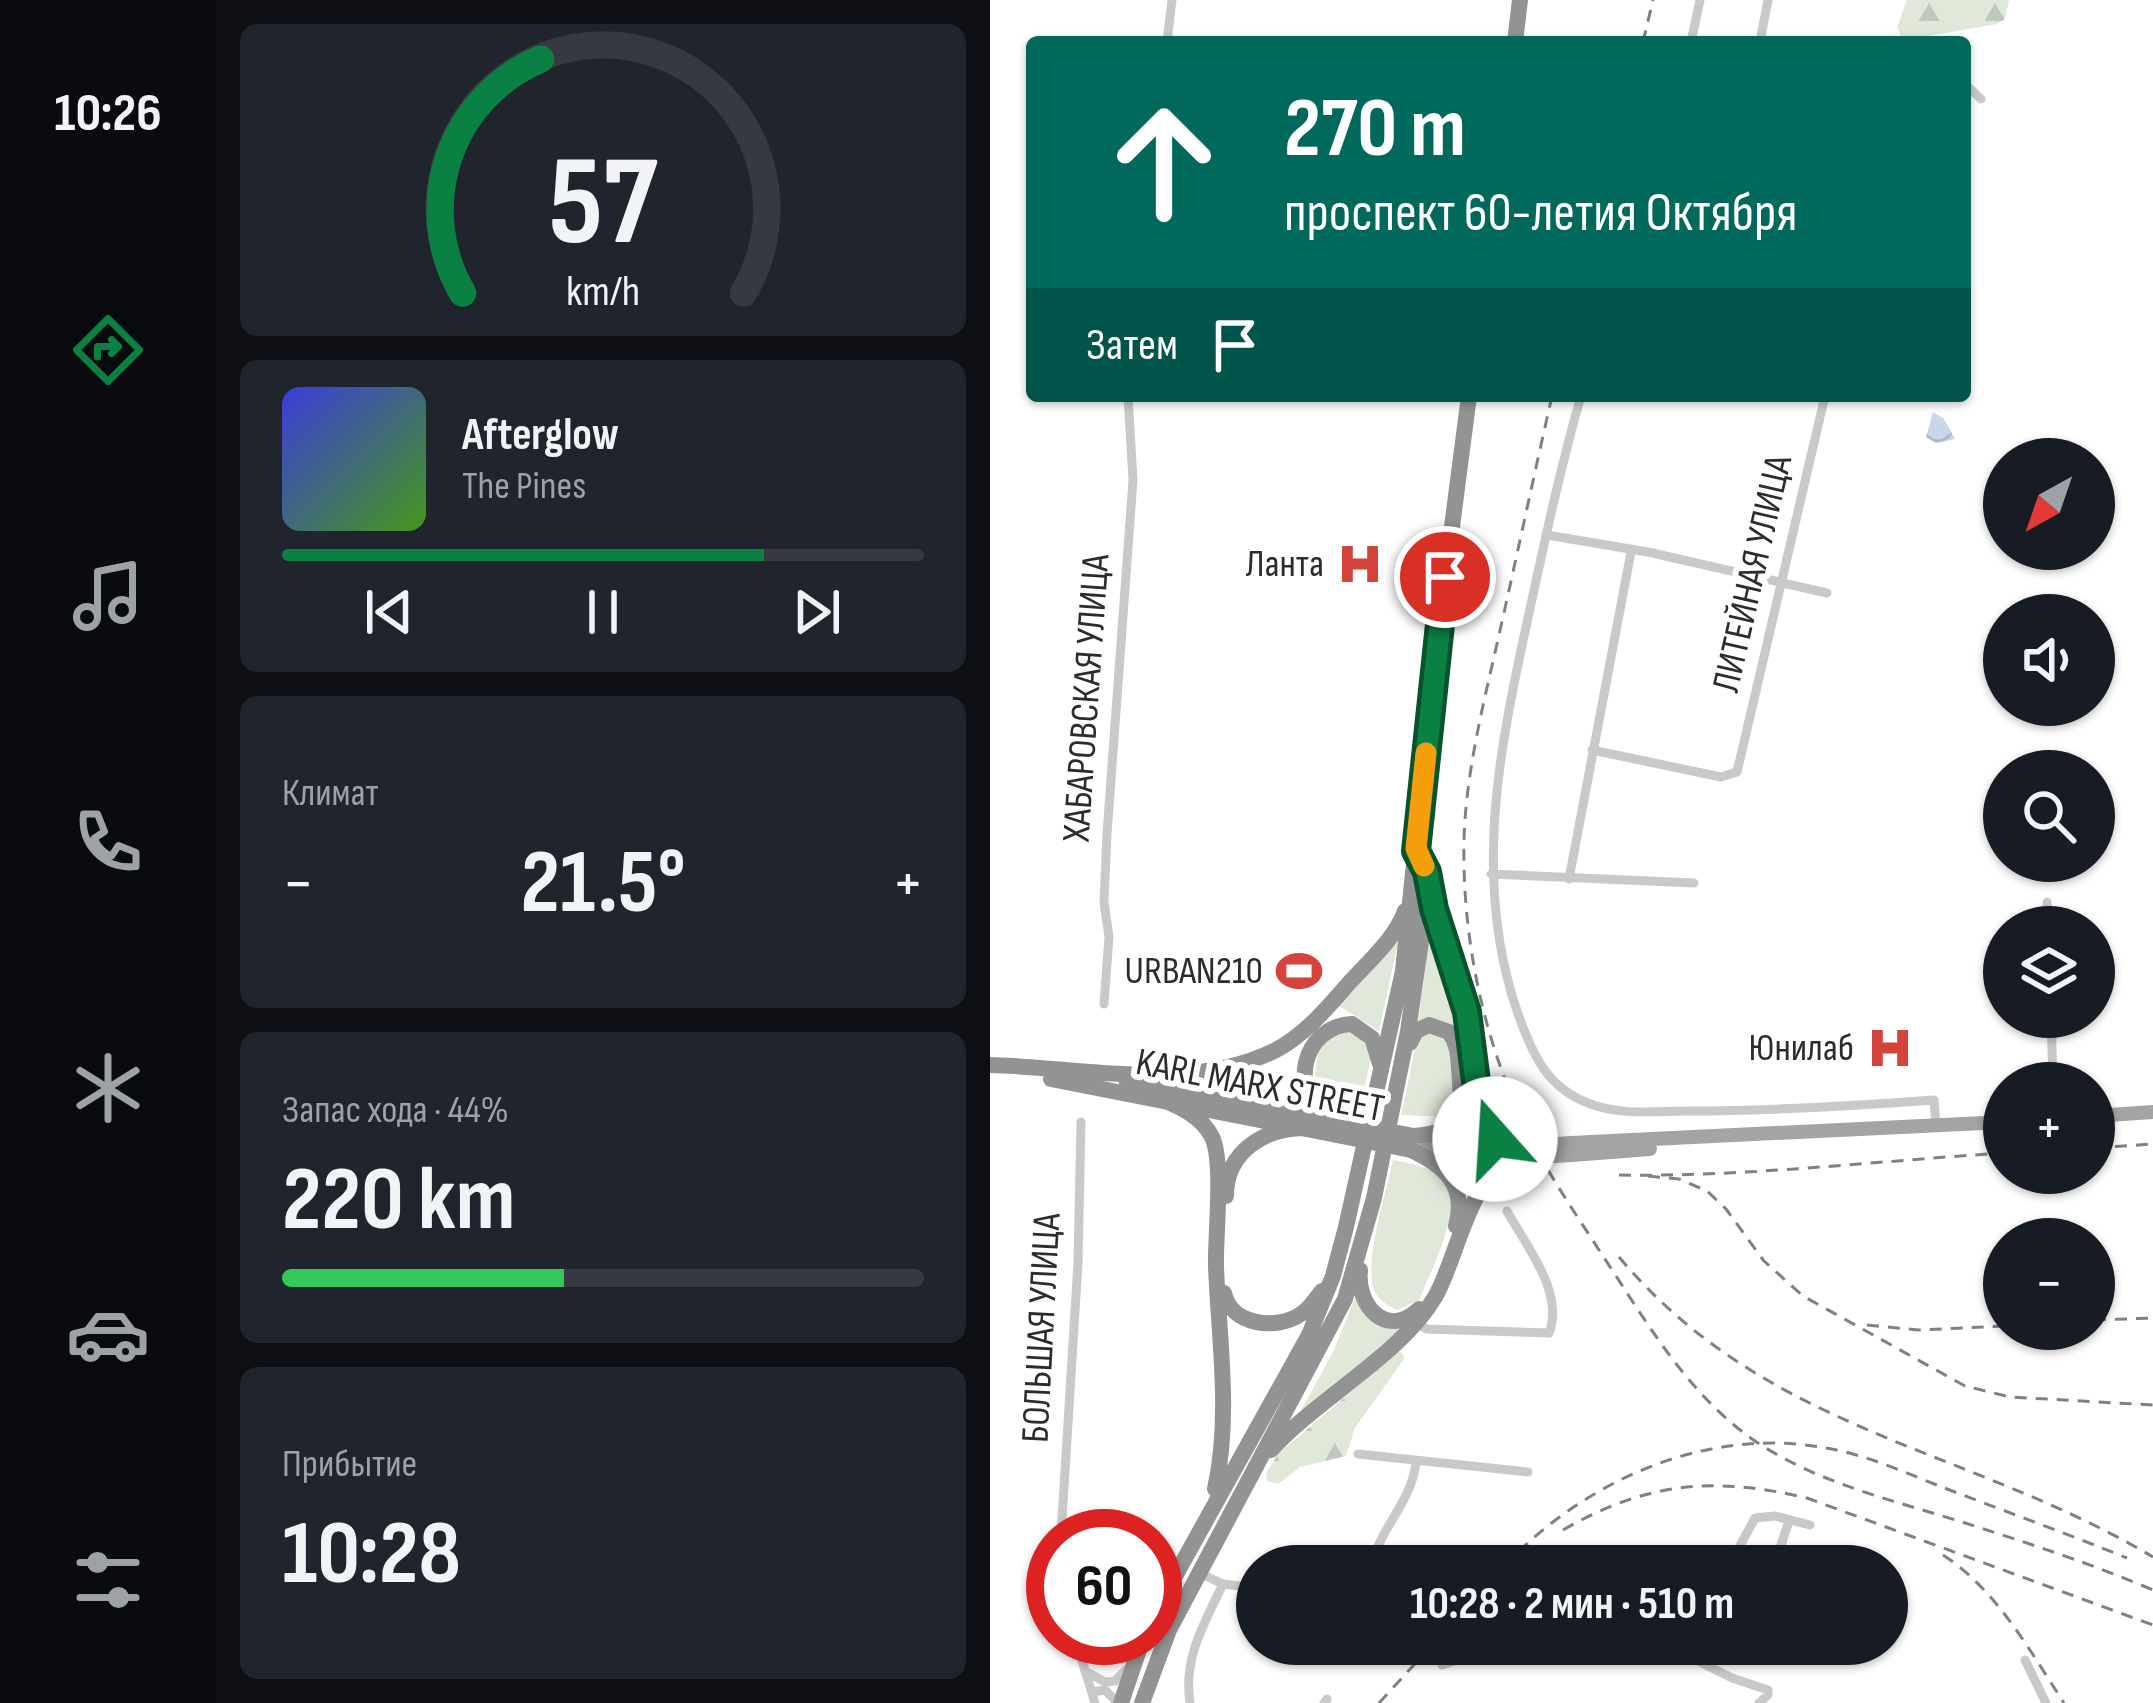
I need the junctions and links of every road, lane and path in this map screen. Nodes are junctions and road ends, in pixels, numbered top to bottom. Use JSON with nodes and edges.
{"nodes":[{"id":1,"x":1172,"y":0,"type":"edge"},
{"id":2,"x":1520,"y":0,"type":"edge"},
{"id":3,"x":1700,"y":0,"type":"edge"},
{"id":4,"x":1768,"y":0,"type":"edge"},
{"id":5,"x":1167,"y":36,"type":"edge"},
{"id":6,"x":1516,"y":36,"type":"edge"},
{"id":7,"x":1692,"y":36,"type":"edge"},
{"id":8,"x":1761,"y":36,"type":"edge"},
{"id":9,"x":1971,"y":89,"type":"edge"},
{"id":10,"x":1982,"y":99,"type":"dead end"},
{"id":11,"x":1128,"y":402,"type":"edge"},
{"id":12,"x":1468,"y":402,"type":"edge"},
{"id":13,"x":1580,"y":402,"type":"edge"},
{"id":14,"x":1824,"y":402,"type":"edge"},
{"id":15,"x":1547,"y":535,"type":"junction"},
{"id":16,"x":1631,"y":552,"type":"junction"},
{"id":17,"x":1784,"y":583,"type":"junction"},
{"id":18,"x":1827,"y":593,"type":"dead end"},
{"id":19,"x":1592,"y":749,"type":"junction"},
{"id":20,"x":1416,"y":851,"type":"junction"},
{"id":21,"x":1491,"y":874,"type":"junction"},
{"id":22,"x":1569,"y":879,"type":"junction"},
{"id":23,"x":1694,"y":883,"type":"dead end"},
{"id":24,"x":2047,"y":902,"type":"dead end"},
{"id":25,"x":2047,"y":906,"type":"edge"},
{"id":26,"x":1104,"y":1004,"type":"dead end"},
{"id":27,"x":990,"y":1065,"type":"edge"},
{"id":28,"x":1072,"y":1070,"type":"junction"},
{"id":29,"x":990,"y":1075,"type":"edge"},
{"id":30,"x":1381,"y":1077,"type":"junction"},
{"id":31,"x":1161,"y":1099,"type":"junction"},
{"id":32,"x":1782,"y":1111,"type":"junction"},
{"id":33,"x":1393,"y":1114,"type":"junction"},
{"id":34,"x":2115,"y":1116,"type":"edge"},
{"id":35,"x":2153,"y":1117,"type":"edge"},
{"id":36,"x":2115,"y":1119,"type":"edge"},
{"id":37,"x":1081,"y":1122,"type":"dead end"},
{"id":38,"x":1936,"y":1125,"type":"junction"},
{"id":39,"x":1983,"y":1125,"type":"edge"},
{"id":40,"x":1983,"y":1126,"type":"edge"},
{"id":41,"x":1305,"y":1128,"type":"junction"},
{"id":42,"x":1338,"y":1128,"type":"junction"},
{"id":43,"x":1782,"y":1133,"type":"junction"},
{"id":44,"x":1412,"y":1143,"type":"junction"},
{"id":45,"x":1571,"y":1149,"type":"junction"},
{"id":46,"x":1517,"y":1153,"type":"junction"},
{"id":47,"x":1375,"y":1198,"type":"junction"},
{"id":48,"x":1507,"y":1210,"type":"dead end"},
{"id":49,"x":1333,"y":1276,"type":"junction"},
{"id":50,"x":1416,"y":1323,"type":"junction"},
{"id":51,"x":1358,"y":1454,"type":"dead end"},
{"id":52,"x":1416,"y":1463,"type":"junction"},
{"id":53,"x":1528,"y":1472,"type":"dead end"},
{"id":54,"x":1242,"y":1489,"type":"junction"},
{"id":55,"x":1063,"y":1509,"type":"edge"},
{"id":56,"x":1207,"y":1516,"type":"junction"},
{"id":57,"x":1789,"y":1521,"type":"junction"},
{"id":58,"x":1810,"y":1525,"type":"dead end"},
{"id":59,"x":1377,"y":1545,"type":"edge"},
{"id":60,"x":1741,"y":1545,"type":"edge"},
{"id":61,"x":1781,"y":1545,"type":"edge"},
{"id":62,"x":1182,"y":1562,"type":"edge"},
{"id":63,"x":1199,"y":1573,"type":"junction"},
{"id":64,"x":1223,"y":1584,"type":"junction"},
{"id":65,"x":1236,"y":1586,"type":"edge"},
{"id":66,"x":2025,"y":1660,"type":"dead end"},
{"id":67,"x":1083,"y":1665,"type":"edge"},
{"id":68,"x":1126,"y":1665,"type":"edge"},
{"id":69,"x":1133,"y":1665,"type":"edge"},
{"id":70,"x":1708,"y":1665,"type":"edge"},
{"id":71,"x":1084,"y":1670,"type":"junction"},
{"id":72,"x":1094,"y":1697,"type":"edge"},
{"id":73,"x":1119,"y":1703,"type":"edge"},
{"id":74,"x":1142,"y":1703,"type":"edge"},
{"id":75,"x":1190,"y":1703,"type":"edge"},
{"id":76,"x":1759,"y":1703,"type":"edge"},
{"id":77,"x":2046,"y":1703,"type":"edge"}],
"edges":[{"from":1,"to":5,"type":"street"},
{"from":2,"to":6,"type":"highway"},
{"from":3,"to":7,"type":"street"},
{"from":4,"to":8,"type":"street"},
{"from":9,"to":10,"type":"street"},
{"from":11,"to":26,"type":"street","name":"ХАБАРОВСКАЯ УЛИЦА"},
{"from":12,"to":20,"type":"highway"},
{"from":13,"to":15,"type":"street"},
{"from":14,"to":17,"type":"street","name":"ЛИТЕЙНАЯ УЛИЦА"},
{"from":15,"to":16,"type":"street"},
{"from":15,"to":21,"type":"street"},
{"from":16,"to":17,"type":"street"},
{"from":16,"to":19,"type":"street"},
{"from":17,"to":18,"type":"street"},
{"from":17,"to":19,"type":"street","name":"ЛИТЕЙНАЯ УЛИЦА"},
{"from":19,"to":22,"type":"street"},
{"from":20,"to":28,"type":"highway"},
{"from":20,"to":30,"type":"highway"},
{"from":20,"to":33,"type":"highway"},
{"from":20,"to":46,"type":"main road"},
{"from":21,"to":22,"type":"street"},
{"from":21,"to":32,"type":"street"},
{"from":22,"to":23,"type":"street"},
{"from":24,"to":25,"type":"street"},
{"from":27,"to":28,"type":"highway"},
{"from":28,"to":42,"type":"highway"},
{"from":29,"to":31,"type":"highway","name":"KARL MARX STREET"},
{"from":30,"to":42,"type":"highway"},
{"from":30,"to":49,"type":"highway"},
{"from":31,"to":41,"type":"highway","name":"KARL MARX STREET"},
{"from":31,"to":56,"type":"highway"},
{"from":32,"to":38,"type":"street"},
{"from":32,"to":43,"type":"street"},
{"from":33,"to":44,"type":"highway"},
{"from":33,"to":47,"type":"highway"},
{"from":34,"to":35,"type":"main road"},
{"from":35,"to":36,"type":"main road"},
{"from":37,"to":55,"type":"street","name":"БОЛЬШАЯ УЛИЦА"},
{"from":38,"to":39,"type":"main road"},
{"from":38,"to":43,"type":"main road"},
{"from":40,"to":45,"type":"main road"},
{"from":41,"to":42,"type":"highway","name":"KARL MARX STREET"},
{"from":41,"to":49,"type":"highway"},
{"from":42,"to":44,"type":"highway","bridge":true},
{"from":43,"to":45,"type":"main road"},
{"from":44,"to":46,"type":"main road"},
{"from":44,"to":47,"type":"highway"},
{"from":45,"to":46,"type":"main road","bridge":true},
{"from":46,"to":50,"type":"highway"},
{"from":47,"to":54,"type":"highway"},
{"from":48,"to":50,"type":"street"},
{"from":49,"to":56,"type":"highway"},
{"from":50,"to":54,"type":"highway"},
{"from":51,"to":52,"type":"street"},
{"from":52,"to":53,"type":"street"},
{"from":52,"to":59,"type":"street"},
{"from":54,"to":63,"type":"highway"},
{"from":56,"to":62,"type":"highway"},
{"from":57,"to":58,"type":"street"},
{"from":57,"to":60,"type":"street"},
{"from":57,"to":61,"type":"street"},
{"from":63,"to":64,"type":"street"},
{"from":63,"to":74,"type":"highway"},
{"from":64,"to":65,"type":"street"},
{"from":64,"to":75,"type":"street"},
{"from":66,"to":77,"type":"street"},
{"from":67,"to":71,"type":"street"},
{"from":68,"to":71,"type":"street"},
{"from":69,"to":73,"type":"highway"},
{"from":70,"to":76,"type":"street"},
{"from":71,"to":72,"type":"street"},
{"from":72,"to":73,"type":"street"}]}
